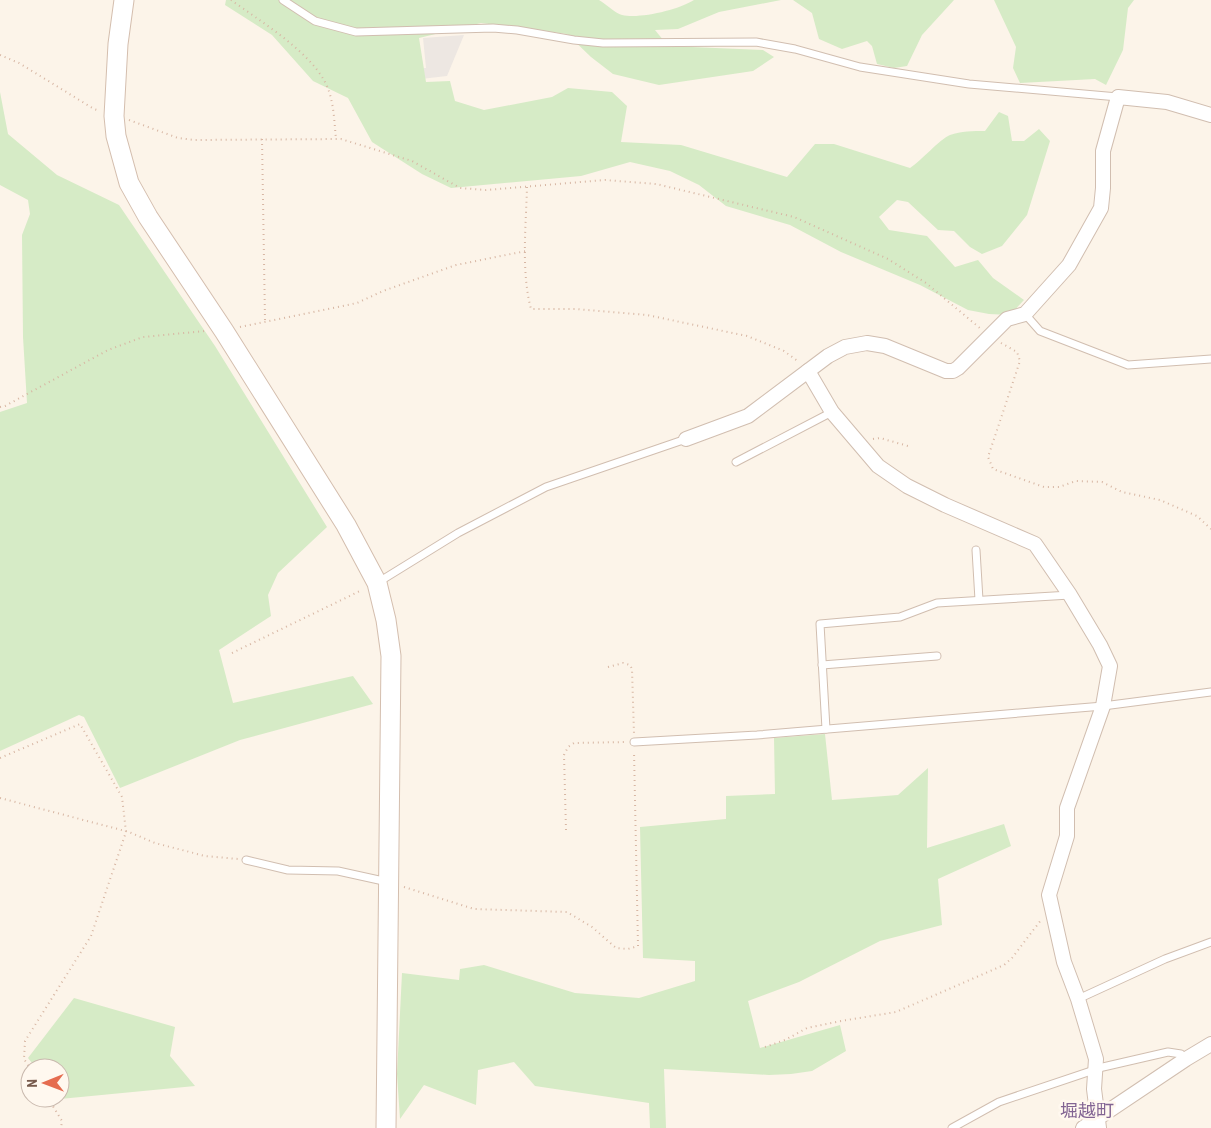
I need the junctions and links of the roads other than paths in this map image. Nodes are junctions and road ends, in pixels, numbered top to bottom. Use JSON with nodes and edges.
{"nodes":[{"id":1,"x":124,"y":0,"type":"edge"},
{"id":2,"x":283,"y":0,"type":"edge"},
{"id":3,"x":1118,"y":97,"type":"junction"},
{"id":4,"x":1211,"y":115,"type":"edge"},
{"id":5,"x":1025,"y":314,"type":"junction"},
{"id":6,"x":1211,"y":359,"type":"edge"},
{"id":7,"x":808,"y":371,"type":"junction"},
{"id":8,"x":832,"y":412,"type":"junction"},
{"id":9,"x":686,"y":439,"type":"joint"},
{"id":10,"x":736,"y":462,"type":"dead end"},
{"id":11,"x":976,"y":550,"type":"dead end"},
{"id":12,"x":377,"y":583,"type":"junction"},
{"id":13,"x":1070,"y":595,"type":"junction"},
{"id":14,"x":979,"y":600,"type":"junction"},
{"id":15,"x":937,"y":656,"type":"dead end"},
{"id":16,"x":822,"y":665,"type":"junction"},
{"id":17,"x":1211,"y":692,"type":"edge"},
{"id":18,"x":1103,"y":706,"type":"junction"},
{"id":19,"x":826,"y":729,"type":"junction"},
{"id":20,"x":634,"y":742,"type":"road end"},
{"id":21,"x":246,"y":860,"type":"road end"},
{"id":22,"x":388,"y":882,"type":"junction"},
{"id":23,"x":1211,"y":942,"type":"edge"},
{"id":24,"x":1078,"y":999,"type":"junction"},
{"id":25,"x":1211,"y":1044,"type":"edge"},
{"id":26,"x":1186,"y":1059,"type":"junction"},
{"id":27,"x":1096,"y":1070,"type":"junction"},
{"id":28,"x":1098,"y":1123,"type":"edge"},
{"id":29,"x":386,"y":1128,"type":"edge"},
{"id":30,"x":952,"y":1128,"type":"edge"},
{"id":31,"x":1083,"y":1128,"type":"edge"}],
"edges":[{"from":1,"to":12,"type":"street"},
{"from":2,"to":3,"type":"lane"},
{"from":3,"to":4,"type":"street"},
{"from":3,"to":5,"type":"street"},
{"from":5,"to":6,"type":"lane"},
{"from":5,"to":7,"type":"street"},
{"from":7,"to":8,"type":"street"},
{"from":7,"to":9,"type":"street"},
{"from":8,"to":10,"type":"lane"},
{"from":8,"to":13,"type":"street"},
{"from":9,"to":12,"type":"lane"},
{"from":11,"to":14,"type":"lane"},
{"from":12,"to":22,"type":"street"},
{"from":13,"to":14,"type":"lane"},
{"from":13,"to":18,"type":"street"},
{"from":14,"to":16,"type":"lane"},
{"from":15,"to":16,"type":"lane"},
{"from":16,"to":19,"type":"lane"},
{"from":17,"to":18,"type":"lane"},
{"from":18,"to":19,"type":"lane"},
{"from":18,"to":24,"type":"street"},
{"from":19,"to":20,"type":"lane"},
{"from":21,"to":22,"type":"lane"},
{"from":22,"to":29,"type":"street"},
{"from":23,"to":24,"type":"lane"},
{"from":24,"to":27,"type":"street"},
{"from":25,"to":26,"type":"street"},
{"from":26,"to":27,"type":"lane"},
{"from":26,"to":28,"type":"street"},
{"from":27,"to":28,"type":"street"},
{"from":27,"to":30,"type":"lane"},
{"from":28,"to":31,"type":"street"}]}
